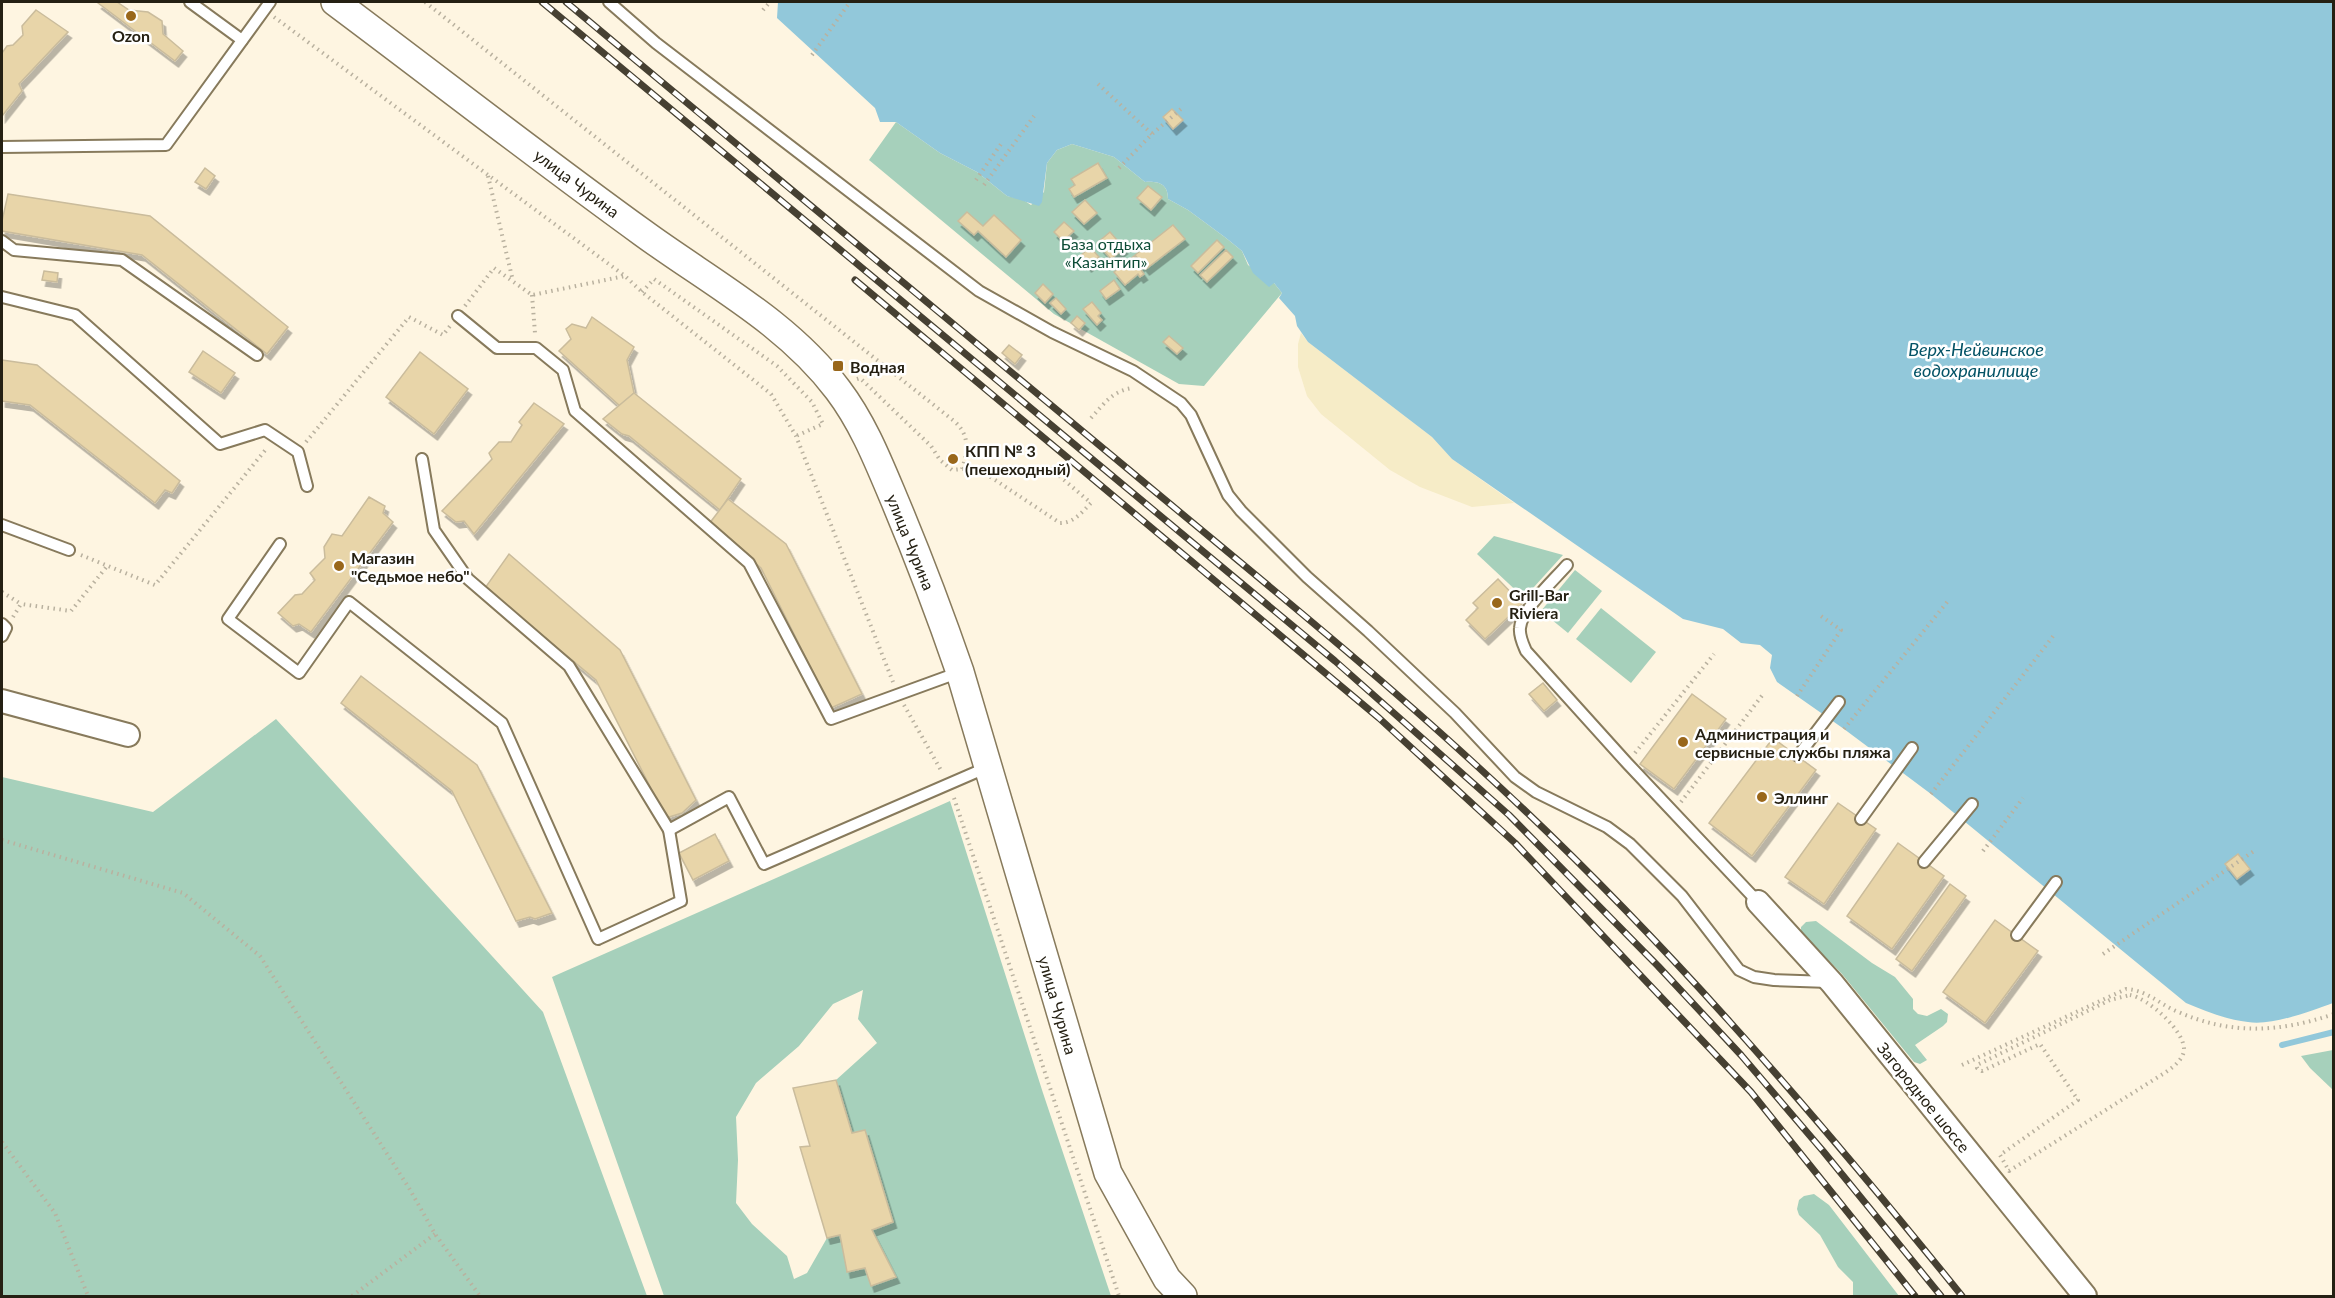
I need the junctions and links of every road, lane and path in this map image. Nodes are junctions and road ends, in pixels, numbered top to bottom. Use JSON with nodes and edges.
{"nodes":[{"id":1,"x":190,"y":2,"type":"edge"},
{"id":2,"x":335,"y":2,"type":"edge"},
{"id":3,"x":425,"y":2,"type":"edge"},
{"id":4,"x":609,"y":2,"type":"edge"},
{"id":5,"x":770,"y":2,"type":"edge"},
{"id":6,"x":850,"y":2,"type":"edge"},
{"id":7,"x":267,"y":5,"type":"edge"},
{"id":8,"x":763,"y":10,"type":"dead end"},
{"id":9,"x":242,"y":40,"type":"junction"},
{"id":10,"x":813,"y":55,"type":"dead end"},
{"id":11,"x":1098,"y":84,"type":"dead end"},
{"id":12,"x":1181,"y":109,"type":"dead end"},
{"id":13,"x":1034,"y":116,"type":"dead end"},
{"id":14,"x":1152,"y":134,"type":"junction"},
{"id":15,"x":1001,"y":144,"type":"dead end"},
{"id":16,"x":2,"y":147,"type":"edge"},
{"id":17,"x":1119,"y":168,"type":"dead end"},
{"id":18,"x":488,"y":175,"type":"junction"},
{"id":19,"x":976,"y":180,"type":"dead end"},
{"id":20,"x":984,"y":185,"type":"dead end"},
{"id":21,"x":2,"y":240,"type":"edge"},
{"id":22,"x":625,"y":276,"type":"junction"},
{"id":23,"x":513,"y":281,"type":"junction"},
{"id":24,"x":642,"y":292,"type":"junction"},
{"id":25,"x":532,"y":295,"type":"junction"},
{"id":26,"x":2,"y":297,"type":"edge"},
{"id":27,"x":472,"y":297,"type":"dead end"},
{"id":28,"x":458,"y":316,"type":"dead end"},
{"id":29,"x":443,"y":335,"type":"dead end"},
{"id":30,"x":536,"y":348,"type":"junction"},
{"id":31,"x":257,"y":355,"type":"dead end"},
{"id":32,"x":1149,"y":381,"type":"junction"},
{"id":33,"x":838,"y":390,"type":"junction"},
{"id":34,"x":812,"y":402,"type":"junction"},
{"id":35,"x":1091,"y":418,"type":"dead end"},
{"id":36,"x":796,"y":436,"type":"junction"},
{"id":37,"x":276,"y":438,"type":"junction"},
{"id":38,"x":298,"y":452,"type":"junction"},
{"id":39,"x":422,"y":459,"type":"dead end"},
{"id":40,"x":1050,"y":468,"type":"dead end"},
{"id":41,"x":962,"y":469,"type":"junction"},
{"id":42,"x":307,"y":486,"type":"dead end"},
{"id":43,"x":2,"y":525,"type":"edge"},
{"id":44,"x":280,"y":544,"type":"dead end"},
{"id":45,"x":69,"y":550,"type":"joint"},
{"id":46,"x":108,"y":565,"type":"junction"},
{"id":47,"x":1567,"y":565,"type":"dead end"},
{"id":48,"x":2,"y":592,"type":"edge"},
{"id":49,"x":1947,"y":600,"type":"dead end"},
{"id":50,"x":21,"y":604,"type":"junction"},
{"id":51,"x":1818,"y":614,"type":"dead end"},
{"id":52,"x":3,"y":629,"type":"edge"},
{"id":53,"x":2054,"y":634,"type":"dead end"},
{"id":54,"x":1714,"y":654,"type":"dead end"},
{"id":55,"x":960,"y":672,"type":"junction"},
{"id":56,"x":897,"y":693,"type":"junction"},
{"id":57,"x":1764,"y":693,"type":"dead end"},
{"id":58,"x":1797,"y":696,"type":"dead end"},
{"id":59,"x":2,"y":701,"type":"edge"},
{"id":60,"x":1839,"y":702,"type":"dead end"},
{"id":61,"x":1844,"y":729,"type":"dead end"},
{"id":62,"x":128,"y":735,"type":"dead end"},
{"id":63,"x":1912,"y":748,"type":"dead end"},
{"id":64,"x":1797,"y":756,"type":"dead end"},
{"id":65,"x":1627,"y":763,"type":"junction"},
{"id":66,"x":988,"y":767,"type":"junction"},
{"id":67,"x":949,"y":783,"type":"junction"},
{"id":68,"x":1931,"y":794,"type":"dead end"},
{"id":69,"x":2023,"y":798,"type":"dead end"},
{"id":70,"x":1972,"y":804,"type":"dead end"},
{"id":71,"x":1673,"y":812,"type":"junction"},
{"id":72,"x":1861,"y":819,"type":"dead end"},
{"id":73,"x":669,"y":830,"type":"junction"},
{"id":74,"x":2,"y":840,"type":"edge"},
{"id":75,"x":1983,"y":851,"type":"dead end"},
{"id":76,"x":2254,"y":851,"type":"dead end"},
{"id":77,"x":1924,"y":862,"type":"dead end"},
{"id":78,"x":2056,"y":882,"type":"dead end"},
{"id":79,"x":1758,"y":902,"type":"joint"},
{"id":80,"x":2017,"y":935,"type":"dead end"},
{"id":81,"x":2103,"y":954,"type":"dead end"},
{"id":82,"x":1832,"y":982,"type":"junction"},
{"id":83,"x":2334,"y":1014,"type":"edge"},
{"id":84,"x":1962,"y":1065,"type":"dead end"},
{"id":85,"x":2,"y":1142,"type":"edge"},
{"id":86,"x":2003,"y":1152,"type":"joint"},
{"id":87,"x":435,"y":1234,"type":"junction"},
{"id":88,"x":88,"y":1296,"type":"edge"},
{"id":89,"x":352,"y":1296,"type":"edge"},
{"id":90,"x":480,"y":1296,"type":"edge"},
{"id":91,"x":1119,"y":1296,"type":"edge"},
{"id":92,"x":1183,"y":1296,"type":"edge"},
{"id":93,"x":2085,"y":1296,"type":"edge"}],
"edges":[{"from":1,"to":9,"type":"lane"},
{"from":2,"to":33,"type":"street","name":"улица Чурина"},
{"from":3,"to":41,"type":"path"},
{"from":4,"to":32,"type":"lane"},
{"from":5,"to":8,"type":"path"},
{"from":6,"to":10,"type":"path"},
{"from":7,"to":9,"type":"lane"},
{"from":7,"to":18,"type":"path"},
{"from":9,"to":16,"type":"lane"},
{"from":11,"to":14,"type":"path"},
{"from":12,"to":14,"type":"path"},
{"from":13,"to":20,"type":"path"},
{"from":14,"to":17,"type":"path"},
{"from":15,"to":19,"type":"path"},
{"from":18,"to":22,"type":"path"},
{"from":18,"to":23,"type":"path"},
{"from":21,"to":31,"type":"lane"},
{"from":22,"to":24,"type":"path"},
{"from":22,"to":25,"type":"path"},
{"from":23,"to":25,"type":"path"},
{"from":23,"to":27,"type":"path"},
{"from":24,"to":34,"type":"path"},
{"from":24,"to":36,"type":"path"},
{"from":25,"to":30,"type":"path"},
{"from":26,"to":37,"type":"lane"},
{"from":28,"to":30,"type":"lane"},
{"from":29,"to":38,"type":"path"},
{"from":30,"to":56,"type":"lane"},
{"from":32,"to":35,"type":"path"},
{"from":32,"to":82,"type":"lane"},
{"from":33,"to":34,"type":"path"},
{"from":33,"to":41,"type":"path"},
{"from":33,"to":55,"type":"street","name":"улица Чурина"},
{"from":34,"to":36,"type":"path"},
{"from":36,"to":56,"type":"path"},
{"from":37,"to":38,"type":"lane"},
{"from":37,"to":46,"type":"path"},
{"from":38,"to":42,"type":"lane"},
{"from":39,"to":73,"type":"lane"},
{"from":40,"to":41,"type":"path"},
{"from":43,"to":45,"type":"lane"},
{"from":44,"to":73,"type":"lane"},
{"from":45,"to":46,"type":"path"},
{"from":46,"to":50,"type":"path"},
{"from":47,"to":65,"type":"lane"},
{"from":48,"to":50,"type":"path"},
{"from":49,"to":61,"type":"path"},
{"from":50,"to":52,"type":"path"},
{"from":51,"to":58,"type":"path"},
{"from":53,"to":68,"type":"path"},
{"from":54,"to":65,"type":"path"},
{"from":55,"to":56,"type":"lane"},
{"from":55,"to":66,"type":"street","name":"улица Чурина"},
{"from":56,"to":67,"type":"path"},
{"from":57,"to":71,"type":"path"},
{"from":59,"to":62,"type":"street"},
{"from":60,"to":64,"type":"lane"},
{"from":63,"to":72,"type":"lane"},
{"from":65,"to":71,"type":"lane"},
{"from":66,"to":67,"type":"lane"},
{"from":66,"to":92,"type":"street","name":"улица Чурина"},
{"from":67,"to":73,"type":"lane"},
{"from":67,"to":91,"type":"path"},
{"from":69,"to":75,"type":"path"},
{"from":70,"to":77,"type":"lane"},
{"from":71,"to":79,"type":"lane"},
{"from":74,"to":87,"type":"path"},
{"from":76,"to":81,"type":"path"},
{"from":78,"to":80,"type":"lane"},
{"from":79,"to":82,"type":"street","name":"Загородное шоссе"},
{"from":82,"to":93,"type":"street","name":"Загородное шоссе"},
{"from":83,"to":84,"type":"path"},
{"from":85,"to":88,"type":"path"},
{"from":86,"to":86,"type":"path"},
{"from":87,"to":89,"type":"path"},
{"from":87,"to":90,"type":"path"}]}
